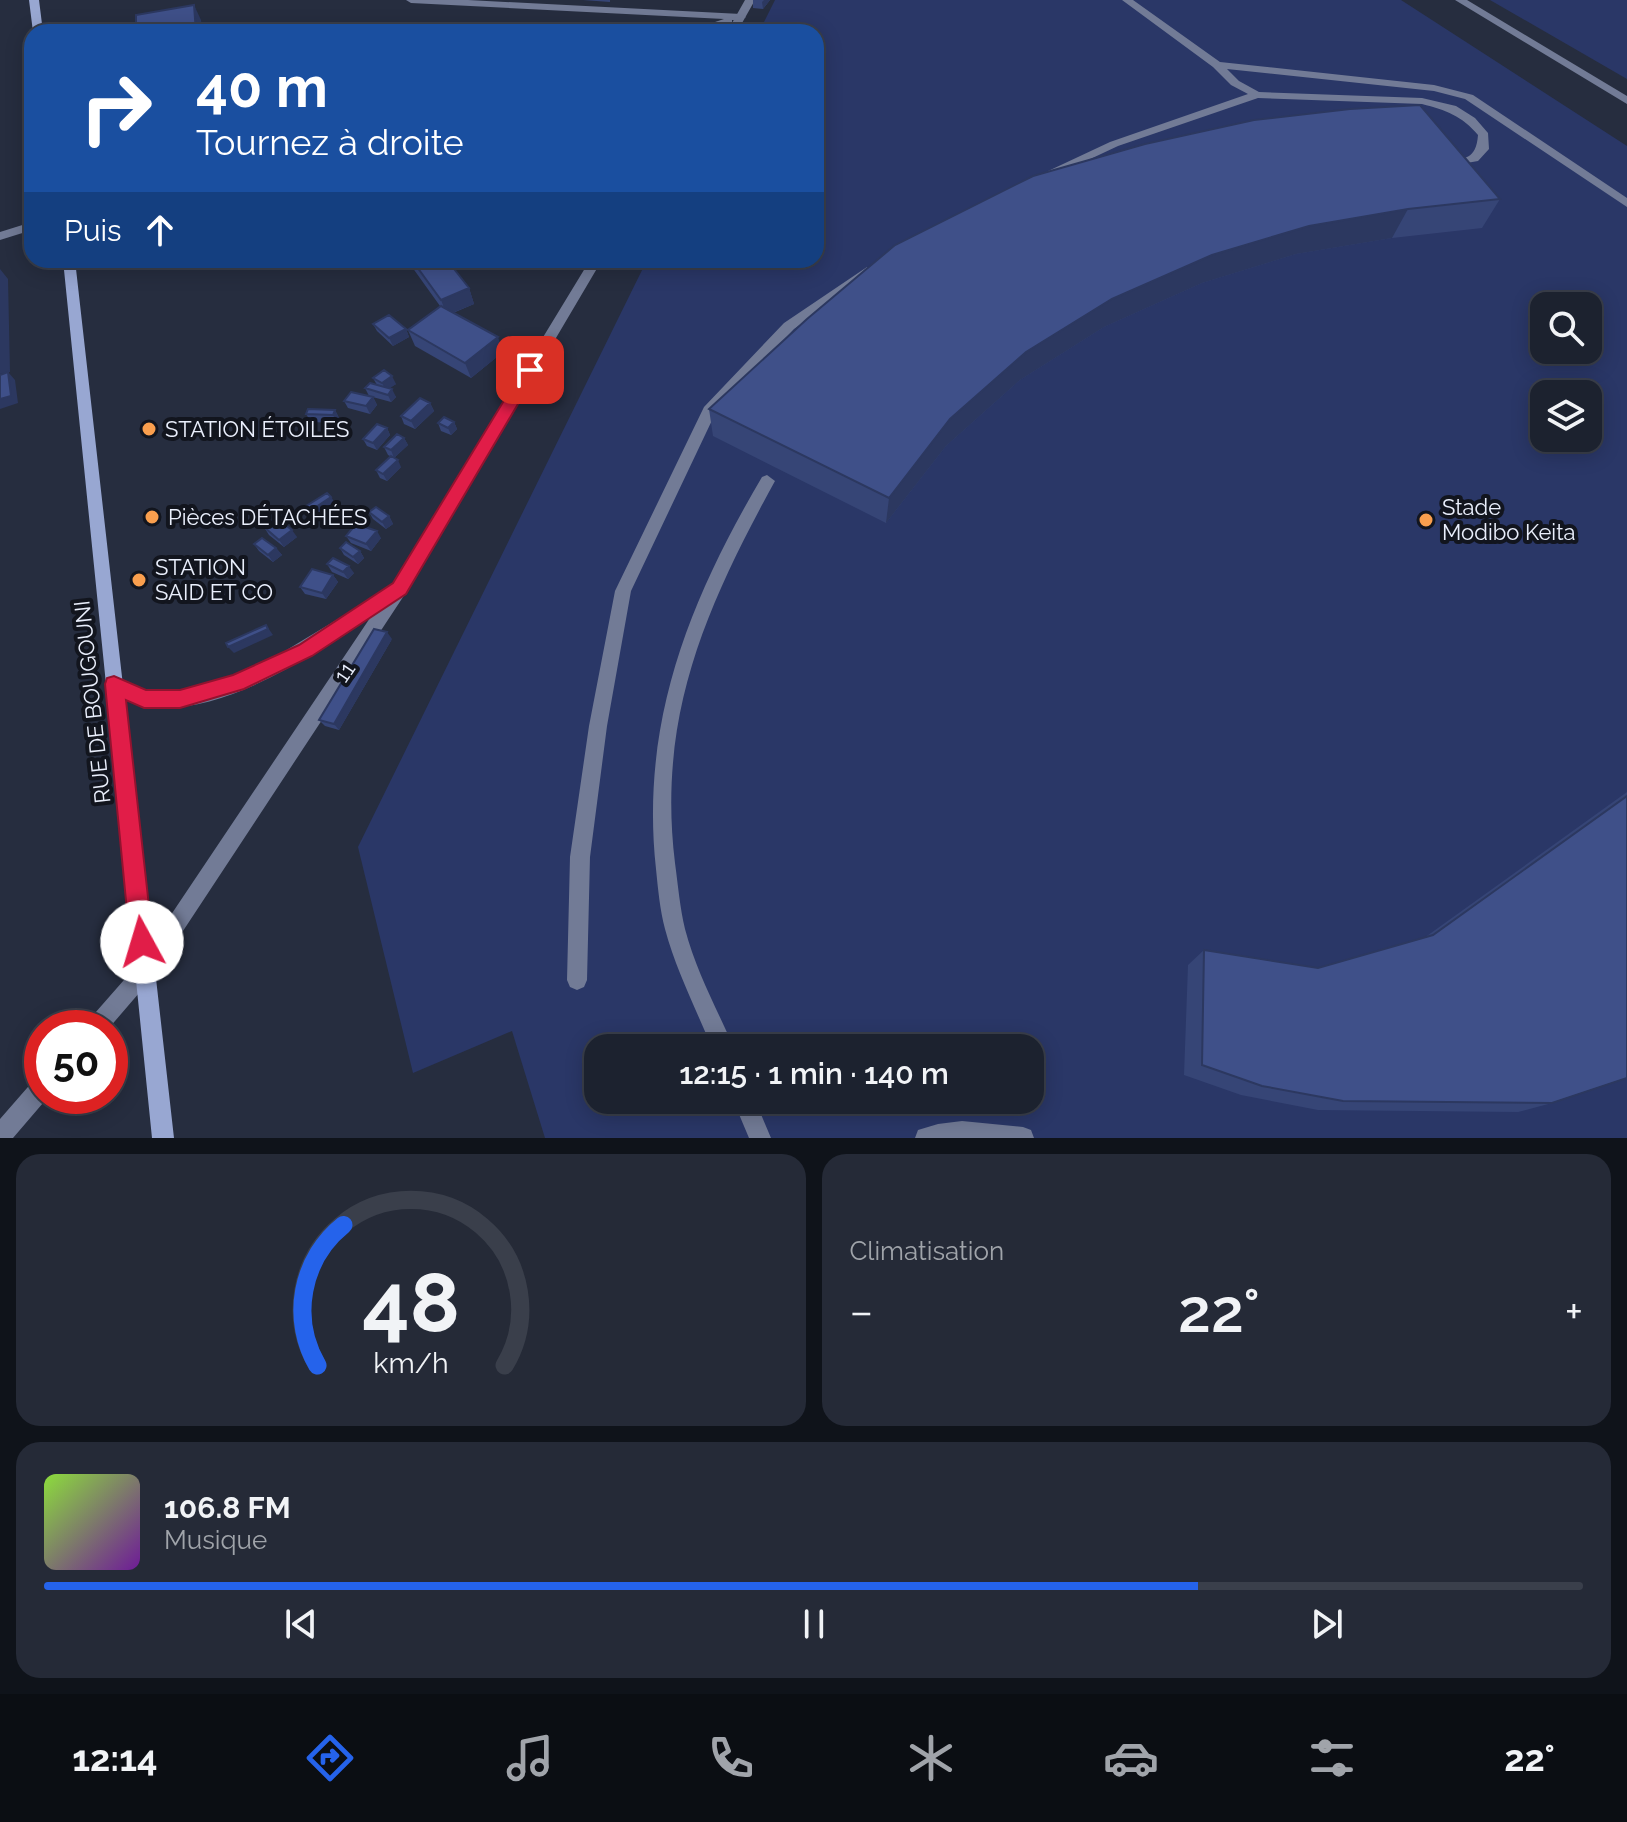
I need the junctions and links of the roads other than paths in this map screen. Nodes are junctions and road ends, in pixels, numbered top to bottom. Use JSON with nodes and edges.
{"nodes":[{"id":1,"x":34,"y":0,"type":"edge"},
{"id":2,"x":411,"y":0,"type":"edge"},
{"id":3,"x":750,"y":0,"type":"edge"},
{"id":4,"x":1127,"y":0,"type":"edge"},
{"id":5,"x":1460,"y":0,"type":"edge"},
{"id":6,"x":493,"y":3,"type":"edge"},
{"id":7,"x":741,"y":17,"type":"junction"},
{"id":8,"x":37,"y":24,"type":"edge"},
{"id":9,"x":717,"y":24,"type":"edge"},
{"id":10,"x":737,"y":24,"type":"edge"},
{"id":11,"x":1217,"y":65,"type":"junction"},
{"id":12,"x":1257,"y":95,"type":"junction"},
{"id":13,"x":1627,"y":101,"type":"edge"},
{"id":14,"x":1433,"y":166,"type":"edge"},
{"id":15,"x":1032,"y":182,"type":"edge"},
{"id":16,"x":1627,"y":203,"type":"edge"},
{"id":17,"x":24,"y":228,"type":"edge"},
{"id":18,"x":0,"y":236,"type":"edge"},
{"id":19,"x":874,"y":266,"type":"edge"},
{"id":20,"x":70,"y":268,"type":"edge"},
{"id":21,"x":591,"y":268,"type":"edge"},
{"id":22,"x":767,"y":481,"type":"dead end"},
{"id":23,"x":399,"y":589,"type":"junction"},
{"id":24,"x":114,"y":684,"type":"junction"},
{"id":25,"x":145,"y":971,"type":"junction"},
{"id":26,"x":577,"y":980,"type":"dead end"},
{"id":27,"x":111,"y":1010,"type":"edge"},
{"id":28,"x":717,"y":1034,"type":"edge"},
{"id":29,"x":24,"y":1109,"type":"edge"},
{"id":30,"x":750,"y":1114,"type":"edge"},
{"id":31,"x":0,"y":1136,"type":"edge"},
{"id":32,"x":163,"y":1138,"type":"edge"},
{"id":33,"x":760,"y":1138,"type":"edge"},
{"id":34,"x":926,"y":1138,"type":"edge"},
{"id":35,"x":1023,"y":1138,"type":"edge"}],
"edges":[{"from":1,"to":8,"type":"main road"},
{"from":2,"to":6,"type":"street"},
{"from":3,"to":7,"type":"street"},
{"from":4,"to":11,"type":"street"},
{"from":5,"to":13,"type":"street"},
{"from":6,"to":7,"type":"street"},
{"from":7,"to":9,"type":"street"},
{"from":7,"to":10,"type":"street"},
{"from":11,"to":12,"type":"street"},
{"from":11,"to":16,"type":"street"},
{"from":12,"to":14,"type":"street"},
{"from":12,"to":15,"type":"street"},
{"from":17,"to":18,"type":"street"},
{"from":19,"to":26,"type":"street"},
{"from":20,"to":24,"type":"main road","name":"RUE DE BOUGOUNI"},
{"from":21,"to":23,"type":"street","name":"11"},
{"from":22,"to":28,"type":"street"},
{"from":23,"to":24,"type":"street"},
{"from":23,"to":25,"type":"street","name":"11"},
{"from":24,"to":25,"type":"main road","name":"RUE DE BOUGOUNI"},
{"from":25,"to":27,"type":"street","name":"11"},
{"from":25,"to":32,"type":"main road","name":"RUE DE BOUGOUNI"},
{"from":29,"to":31,"type":"street"},
{"from":30,"to":33,"type":"street"},
{"from":34,"to":35,"type":"street"}]}
